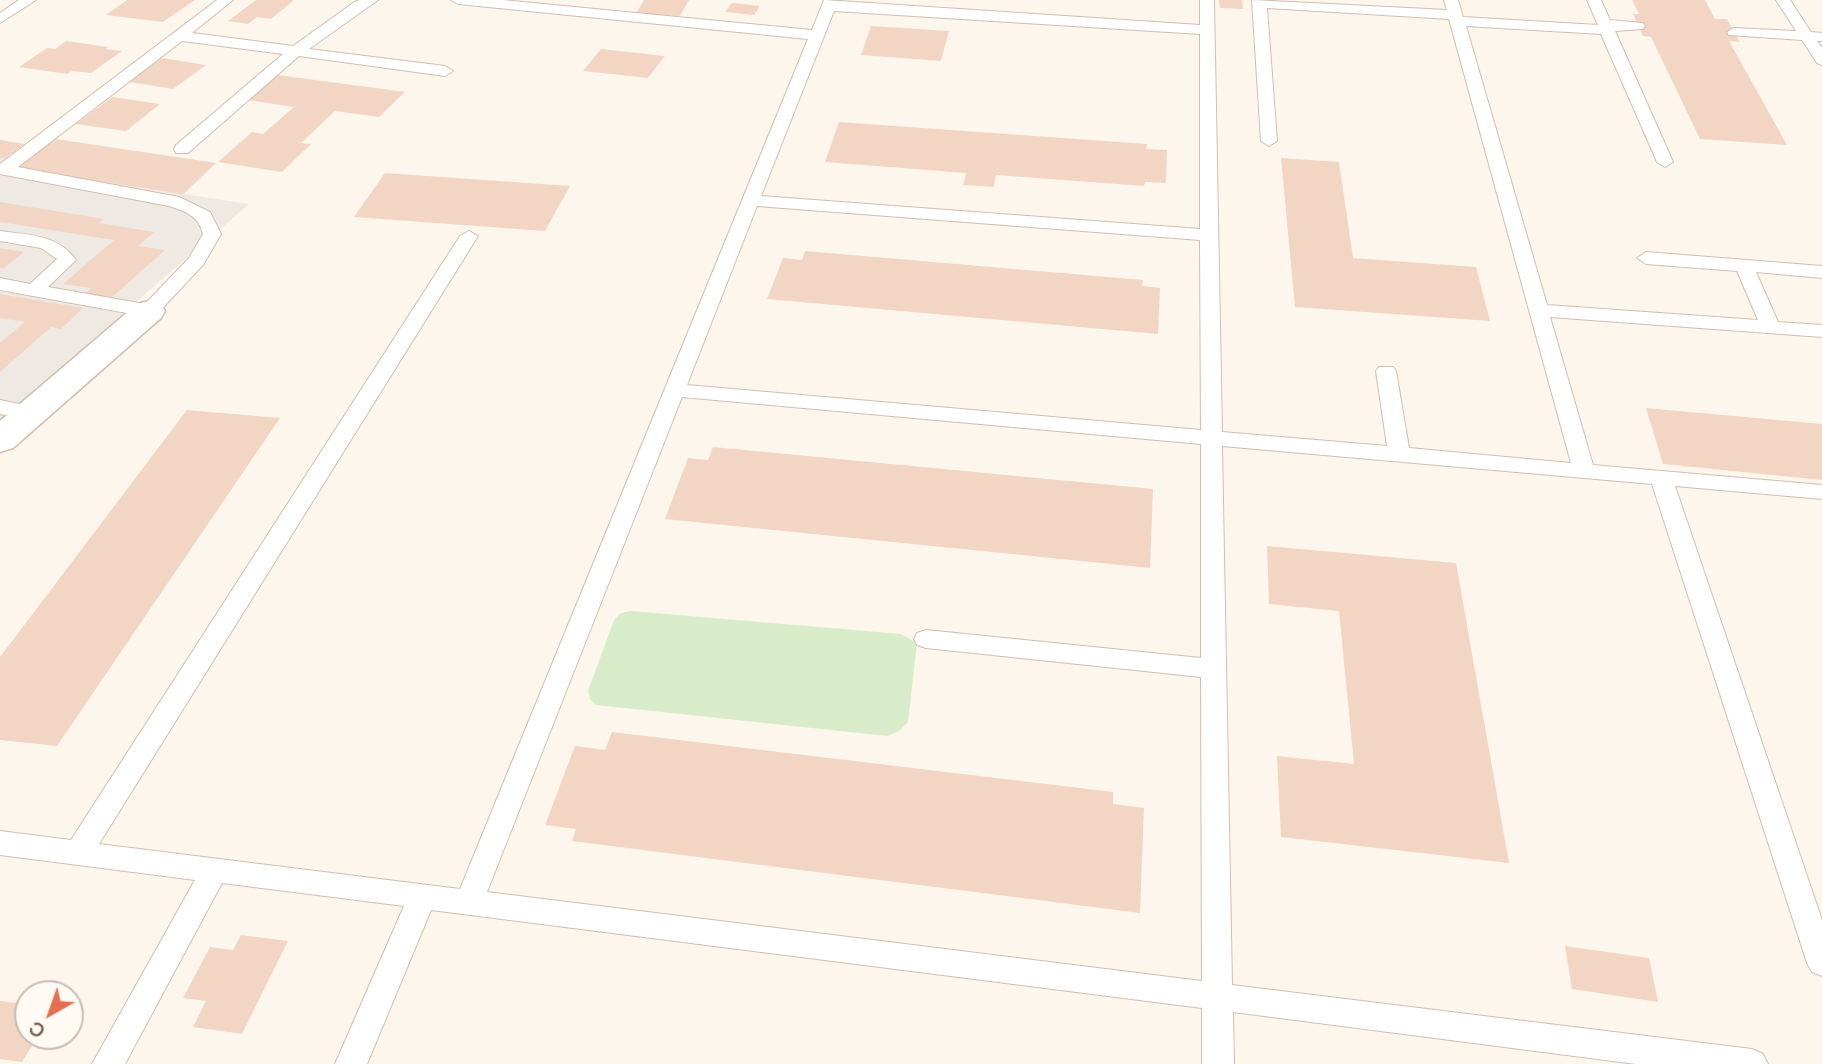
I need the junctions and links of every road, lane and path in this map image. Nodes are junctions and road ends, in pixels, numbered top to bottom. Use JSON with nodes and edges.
{"nodes":[{"id":1,"x":29,"y":0,"type":"edge"},
{"id":2,"x":226,"y":0,"type":"edge"},
{"id":3,"x":371,"y":0,"type":"edge"},
{"id":4,"x":458,"y":0,"type":"edge"},
{"id":5,"x":1041,"y":0,"type":"edge"},
{"id":6,"x":1207,"y":0,"type":"edge"},
{"id":7,"x":1594,"y":0,"type":"edge"},
{"id":8,"x":1783,"y":0,"type":"edge"},
{"id":9,"x":1259,"y":2,"type":"edge"},
{"id":10,"x":830,"y":3,"type":"edge"},
{"id":11,"x":1454,"y":11,"type":"edge"},
{"id":12,"x":2,"y":16,"type":"edge"},
{"id":13,"x":1038,"y":19,"type":"junction"},
{"id":14,"x":1605,"y":24,"type":"junction"},
{"id":15,"x":1638,"y":26,"type":"dead end"},
{"id":16,"x":1207,"y":30,"type":"junction"},
{"id":17,"x":1734,"y":32,"type":"dead end"},
{"id":18,"x":817,"y":35,"type":"junction"},
{"id":19,"x":178,"y":36,"type":"junction"},
{"id":20,"x":1814,"y":37,"type":"edge"},
{"id":21,"x":296,"y":51,"type":"junction"},
{"id":22,"x":1822,"y":60,"type":"edge"},
{"id":23,"x":445,"y":71,"type":"dead end"},
{"id":24,"x":1269,"y":141,"type":"dead end"},
{"id":25,"x":182,"y":149,"type":"dead end"},
{"id":26,"x":1665,"y":162,"type":"dead end"},
{"id":27,"x":1,"y":170,"type":"edge"},
{"id":28,"x":751,"y":200,"type":"junction"},
{"id":29,"x":1209,"y":234,"type":"junction"},
{"id":30,"x":0,"y":236,"type":"edge"},
{"id":31,"x":469,"y":236,"type":"dead end"},
{"id":32,"x":1646,"y":258,"type":"dead end"},
{"id":33,"x":1744,"y":265,"type":"junction"},
{"id":34,"x":1822,"y":272,"type":"edge"},
{"id":35,"x":0,"y":284,"type":"edge"},
{"id":36,"x":34,"y":290,"type":"junction"},
{"id":37,"x":1539,"y":310,"type":"junction"},
{"id":38,"x":149,"y":311,"type":"junction"},
{"id":39,"x":1771,"y":327,"type":"junction"},
{"id":40,"x":1822,"y":331,"type":"edge"},
{"id":41,"x":1386,"y":371,"type":"dead end"},
{"id":42,"x":675,"y":390,"type":"junction"},
{"id":43,"x":15,"y":410,"type":"edge"},
{"id":44,"x":1211,"y":438,"type":"junction"},
{"id":45,"x":0,"y":440,"type":"edge"},
{"id":46,"x":1399,"y":454,"type":"junction"},
{"id":47,"x":1584,"y":471,"type":"junction"},
{"id":48,"x":1661,"y":478,"type":"junction"},
{"id":49,"x":1822,"y":492,"type":"edge"},
{"id":50,"x":926,"y":639,"type":"dead end"},
{"id":51,"x":1214,"y":669,"type":"junction"},
{"id":52,"x":0,"y":843,"type":"edge"},
{"id":53,"x":78,"y":853,"type":"junction"},
{"id":54,"x":215,"y":870,"type":"junction"},
{"id":55,"x":423,"y":896,"type":"junction"},
{"id":56,"x":469,"y":902,"type":"junction"},
{"id":57,"x":1822,"y":963,"type":"edge"},
{"id":58,"x":1217,"y":996,"type":"junction"},
{"id":59,"x":108,"y":1064,"type":"edge"},
{"id":60,"x":351,"y":1064,"type":"edge"},
{"id":61,"x":1218,"y":1064,"type":"edge"},
{"id":62,"x":1752,"y":1064,"type":"edge"}],
"edges":[{"from":1,"to":12,"type":"lane"},
{"from":2,"to":19,"type":"lane"},
{"from":3,"to":21,"type":"lane"},
{"from":4,"to":18,"type":"lane"},
{"from":5,"to":13,"type":"lane"},
{"from":6,"to":16,"type":"lane"},
{"from":7,"to":14,"type":"lane"},
{"from":8,"to":20,"type":"lane"},
{"from":9,"to":11,"type":"lane"},
{"from":9,"to":24,"type":"lane"},
{"from":10,"to":13,"type":"lane"},
{"from":10,"to":18,"type":"lane"},
{"from":11,"to":14,"type":"lane"},
{"from":11,"to":37,"type":"lane"},
{"from":13,"to":16,"type":"lane"},
{"from":14,"to":15,"type":"lane"},
{"from":14,"to":26,"type":"lane"},
{"from":16,"to":29,"type":"lane"},
{"from":17,"to":20,"type":"lane"},
{"from":18,"to":28,"type":"lane"},
{"from":19,"to":21,"type":"lane"},
{"from":19,"to":27,"type":"lane"},
{"from":20,"to":22,"type":"lane"},
{"from":21,"to":23,"type":"lane"},
{"from":21,"to":25,"type":"lane"},
{"from":27,"to":38,"type":"lane"},
{"from":28,"to":29,"type":"lane"},
{"from":28,"to":42,"type":"lane"},
{"from":29,"to":44,"type":"lane"},
{"from":30,"to":36,"type":"lane"},
{"from":31,"to":53,"type":"lane"},
{"from":32,"to":33,"type":"lane"},
{"from":33,"to":34,"type":"lane"},
{"from":33,"to":39,"type":"lane"},
{"from":35,"to":36,"type":"lane"},
{"from":36,"to":38,"type":"lane"},
{"from":37,"to":39,"type":"lane"},
{"from":37,"to":47,"type":"lane"},
{"from":38,"to":43,"type":"street"},
{"from":39,"to":40,"type":"lane"},
{"from":41,"to":46,"type":"lane"},
{"from":42,"to":44,"type":"lane"},
{"from":42,"to":56,"type":"lane"},
{"from":43,"to":45,"type":"street"},
{"from":44,"to":46,"type":"lane"},
{"from":44,"to":51,"type":"lane"},
{"from":46,"to":47,"type":"lane"},
{"from":47,"to":48,"type":"lane"},
{"from":48,"to":49,"type":"lane"},
{"from":48,"to":57,"type":"lane"},
{"from":50,"to":51,"type":"lane"},
{"from":51,"to":58,"type":"lane"},
{"from":52,"to":53,"type":"lane"},
{"from":53,"to":54,"type":"lane"},
{"from":54,"to":55,"type":"lane"},
{"from":54,"to":59,"type":"lane"},
{"from":55,"to":56,"type":"lane"},
{"from":55,"to":60,"type":"lane"},
{"from":56,"to":58,"type":"lane"},
{"from":58,"to":61,"type":"lane"},
{"from":58,"to":62,"type":"lane"}]}
